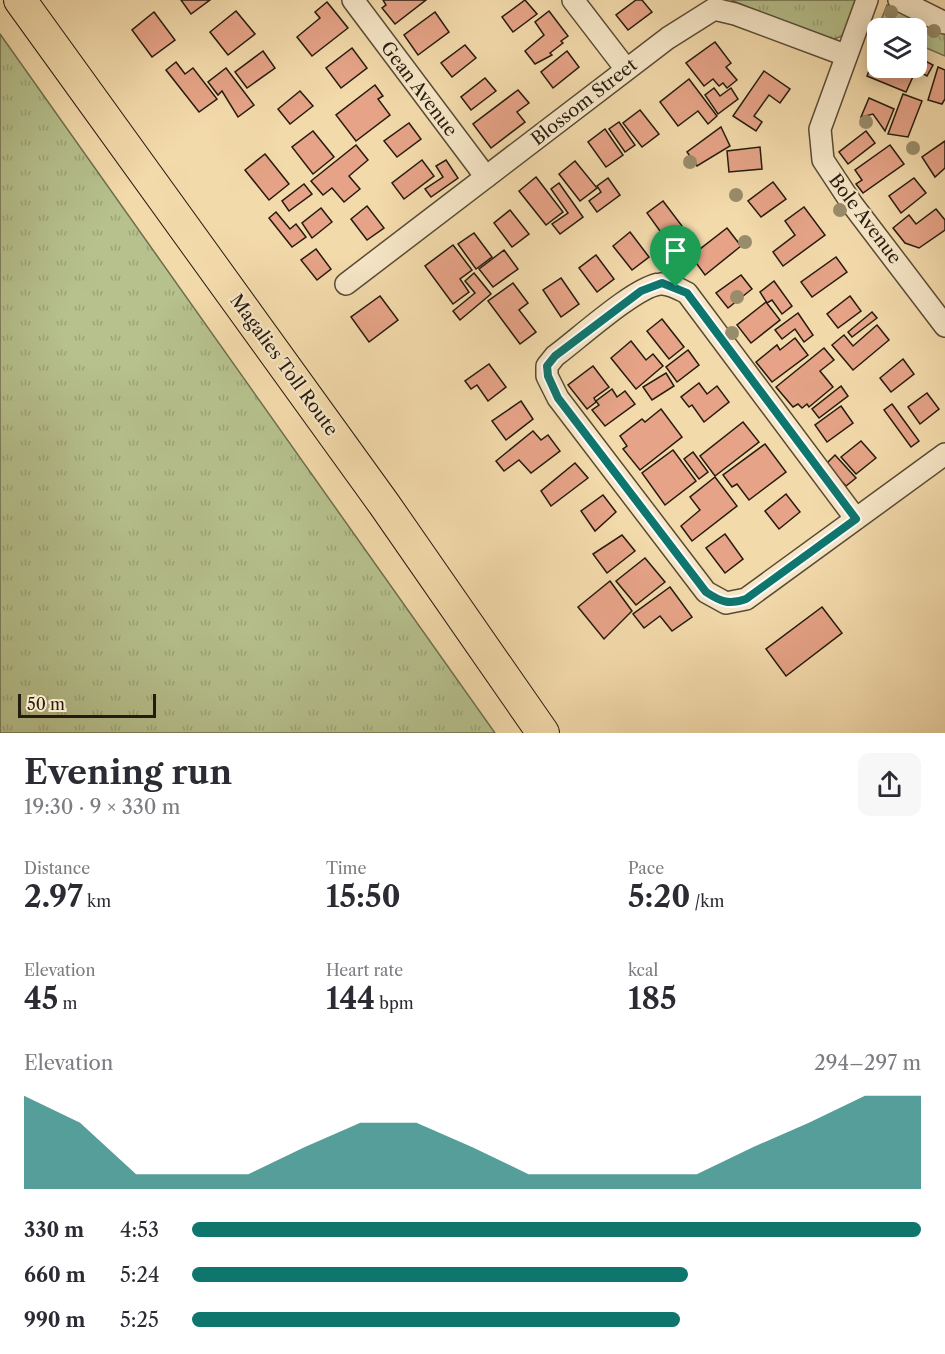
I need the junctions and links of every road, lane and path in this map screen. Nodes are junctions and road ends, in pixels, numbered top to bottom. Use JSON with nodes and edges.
{"nodes":[{"id":1,"x":20,"y":0,"type":"edge"},
{"id":2,"x":353,"y":0,"type":"edge"},
{"id":3,"x":573,"y":0,"type":"edge"},
{"id":4,"x":867,"y":0,"type":"edge"},
{"id":5,"x":899,"y":0,"type":"edge"},
{"id":6,"x":0,"y":3,"type":"edge"},
{"id":7,"x":714,"y":4,"type":"edge"},
{"id":8,"x":945,"y":23,"type":"edge"},
{"id":9,"x":845,"y":55,"type":"junction"},
{"id":10,"x":626,"y":69,"type":"junction"},
{"id":11,"x":486,"y":177,"type":"junction"},
{"id":12,"x":346,"y":284,"type":"dead end"},
{"id":13,"x":945,"y":326,"type":"edge"},
{"id":14,"x":945,"y":454,"type":"edge"},
{"id":15,"x":856,"y":519,"type":"junction"},
{"id":16,"x":517,"y":733,"type":"edge"},
{"id":17,"x":543,"y":733,"type":"edge"}],
"edges":[{"from":1,"to":17,"type":"highway","name":"Magalies Toll Route"},
{"from":2,"to":11,"type":"street","name":"Gean Avenue"},
{"from":3,"to":10,"type":"street"},
{"from":4,"to":9,"type":"street","name":"Bole Avenue"},
{"from":5,"to":8,"type":"street"},
{"from":6,"to":16,"type":"highway","name":"Magalies Toll Route"},
{"from":7,"to":9,"type":"street","name":"Blossom Street"},
{"from":7,"to":10,"type":"street","name":"Blossom Street"},
{"from":9,"to":13,"type":"street","name":"Bole Avenue"},
{"from":10,"to":11,"type":"street","name":"Blossom Street"},
{"from":11,"to":12,"type":"street","name":"Blossom Street"},
{"from":14,"to":15,"type":"street"},
{"from":15,"to":15,"type":"street"}]}
